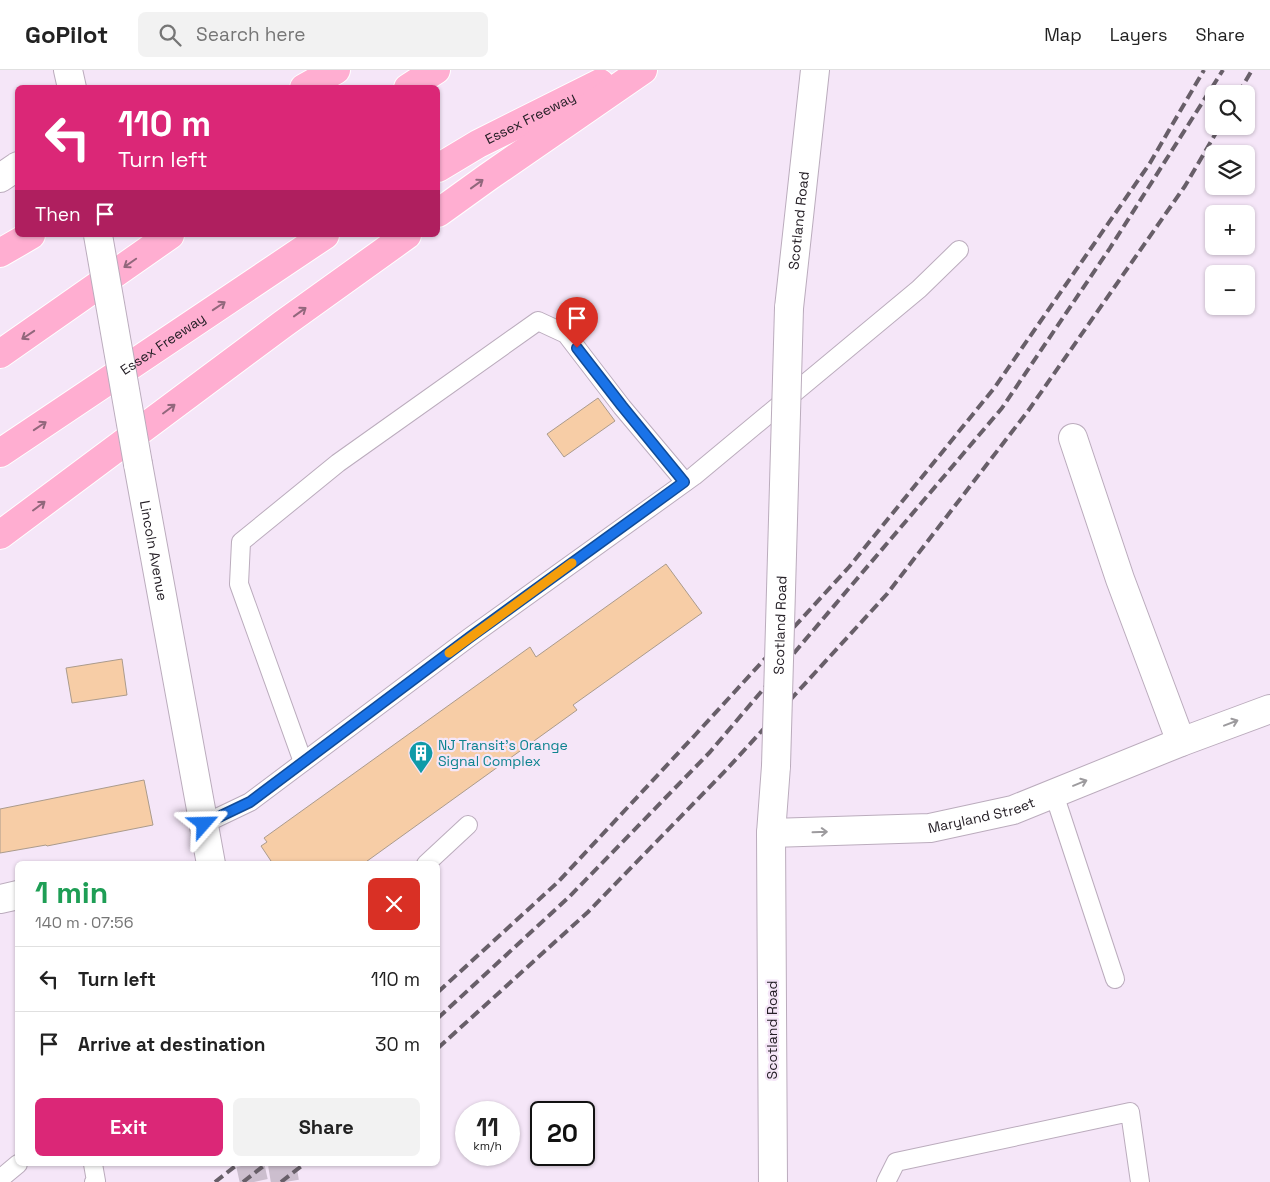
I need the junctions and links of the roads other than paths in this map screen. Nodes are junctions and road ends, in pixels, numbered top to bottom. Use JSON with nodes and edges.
{"nodes":[{"id":1,"x":68,"y":70,"type":"edge"},
{"id":2,"x":336,"y":70,"type":"edge"},
{"id":3,"x":436,"y":70,"type":"edge"},
{"id":4,"x":624,"y":70,"type":"edge"},
{"id":5,"x":643,"y":70,"type":"edge"},
{"id":6,"x":815,"y":70,"type":"edge"},
{"id":7,"x":71,"y":85,"type":"edge"},
{"id":8,"x":309,"y":85,"type":"edge"},
{"id":9,"x":413,"y":85,"type":"edge"},
{"id":10,"x":440,"y":167,"type":"edge"},
{"id":11,"x":15,"y":168,"type":"edge"},
{"id":12,"x":0,"y":178,"type":"edge"},
{"id":13,"x":440,"y":212,"type":"edge"},
{"id":14,"x":27,"y":237,"type":"edge"},
{"id":15,"x":98,"y":237,"type":"edge"},
{"id":16,"x":167,"y":237,"type":"edge"},
{"id":17,"x":322,"y":237,"type":"edge"},
{"id":18,"x":404,"y":237,"type":"edge"},
{"id":19,"x":959,"y":250,"type":"dead end"},
{"id":20,"x":0,"y":252,"type":"edge"},
{"id":21,"x":0,"y":354,"type":"edge"},
{"id":22,"x":1072,"y":438,"type":"dead end"},
{"id":23,"x":0,"y":453,"type":"edge"},
{"id":24,"x":684,"y":482,"type":"junction"},
{"id":25,"x":0,"y":535,"type":"edge"},
{"id":26,"x":1270,"y":708,"type":"edge"},
{"id":27,"x":1180,"y":742,"type":"junction"},
{"id":28,"x":303,"y":762,"type":"junction"},
{"id":29,"x":1054,"y":794,"type":"junction"},
{"id":30,"x":204,"y":824,"type":"junction"},
{"id":31,"x":468,"y":825,"type":"dead end"},
{"id":32,"x":771,"y":833,"type":"junction"},
{"id":33,"x":204,"y":861,"type":"edge"},
{"id":34,"x":429,"y":861,"type":"edge"},
{"id":35,"x":15,"y":896,"type":"edge"},
{"id":36,"x":0,"y":899,"type":"edge"},
{"id":37,"x":1115,"y":979,"type":"dead end"},
{"id":38,"x":16,"y":1166,"type":"edge"},
{"id":39,"x":93,"y":1166,"type":"edge"},
{"id":40,"x":0,"y":1179,"type":"edge"},
{"id":41,"x":94,"y":1182,"type":"edge"},
{"id":42,"x":773,"y":1182,"type":"edge"},
{"id":43,"x":886,"y":1182,"type":"edge"},
{"id":44,"x":1140,"y":1182,"type":"edge"}],
"edges":[{"from":1,"to":7,"type":"street"},
{"from":2,"to":8,"type":"highway"},
{"from":3,"to":9,"type":"highway"},
{"from":4,"to":10,"type":"highway","name":"Essex Freeway"},
{"from":13,"to":5,"type":"highway","one_way":true},
{"from":6,"to":32,"type":"street","name":"Scotland Road","bridge":true},
{"from":11,"to":12,"type":"street"},
{"from":14,"to":20,"type":"highway"},
{"from":15,"to":30,"type":"street","name":"Lincoln Avenue","bridge":true},
{"from":16,"to":21,"type":"highway","one_way":true},
{"from":23,"to":17,"type":"highway","name":"Essex Freeway","one_way":true},
{"from":25,"to":18,"type":"highway","one_way":true},
{"from":19,"to":24,"type":"lane"},
{"from":22,"to":27,"type":"street"},
{"from":24,"to":28,"type":"lane"},
{"from":24,"to":28,"type":"lane"},
{"from":27,"to":26,"type":"street","name":"Maryland Street","one_way":true},
{"from":29,"to":27,"type":"street","name":"Maryland Street","one_way":true},
{"from":28,"to":30,"type":"lane"},
{"from":32,"to":29,"type":"street","name":"Maryland Street","one_way":true},
{"from":29,"to":37,"type":"lane"},
{"from":30,"to":33,"type":"street","name":"Lincoln Avenue"},
{"from":31,"to":34,"type":"lane"},
{"from":32,"to":42,"type":"street","name":"Scotland Road"},
{"from":35,"to":36,"type":"street"},
{"from":38,"to":40,"type":"lane"},
{"from":39,"to":41,"type":"lane"},
{"from":43,"to":44,"type":"lane"}]}
